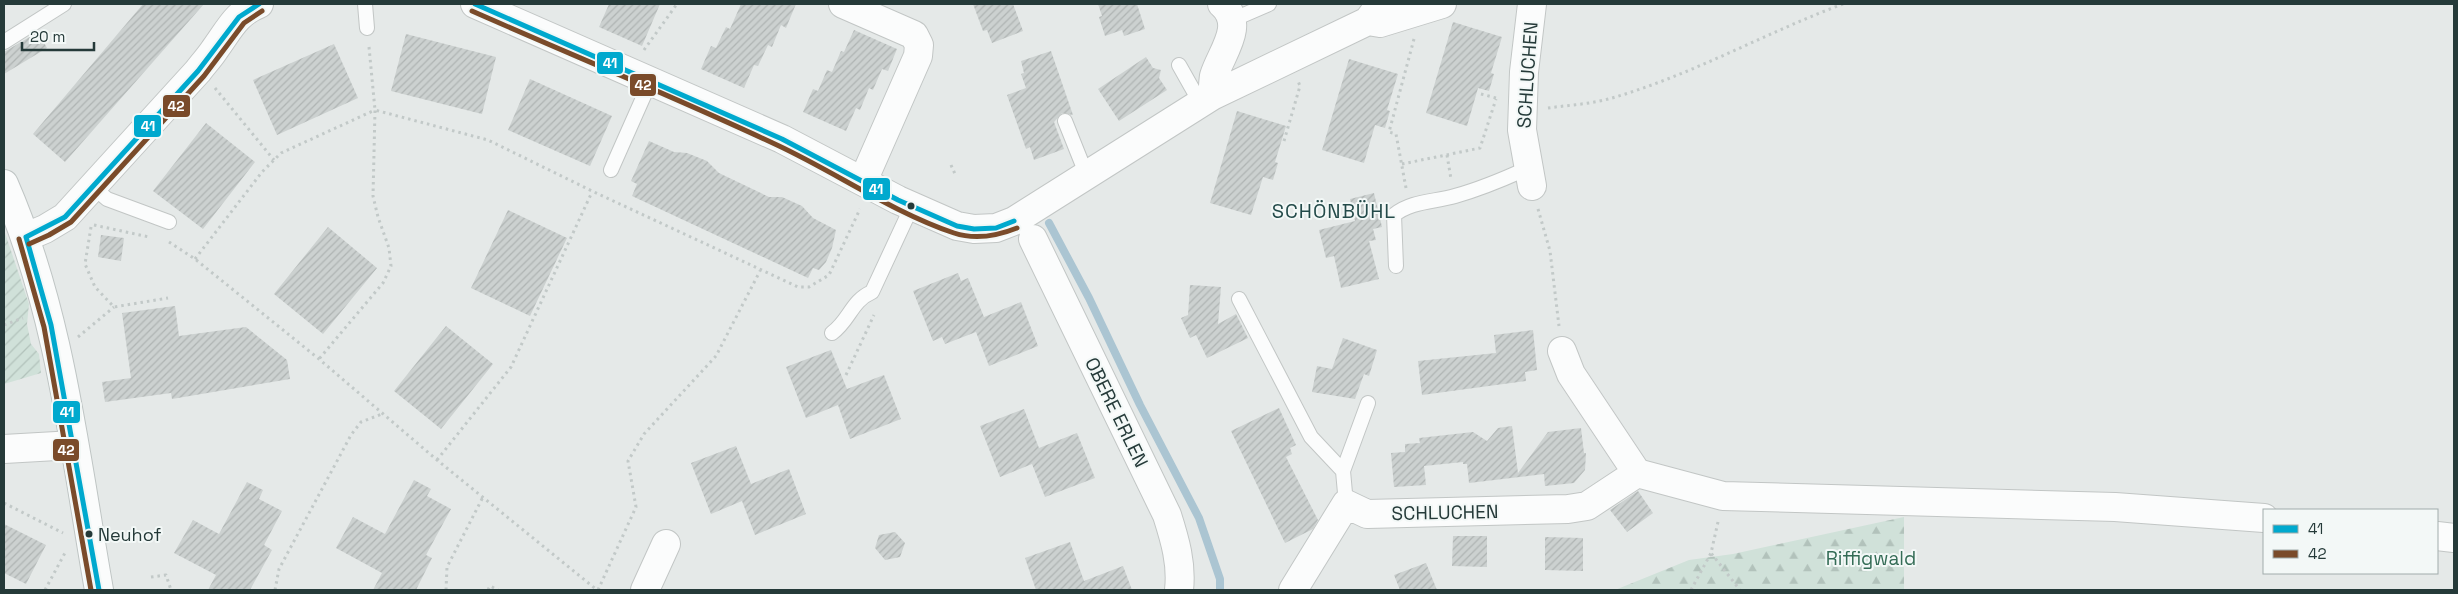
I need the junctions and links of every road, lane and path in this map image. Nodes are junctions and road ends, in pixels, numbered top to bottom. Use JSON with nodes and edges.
{"nodes":[{"id":1,"x":64,"y":4,"type":"edge"},
{"id":2,"x":259,"y":4,"type":"edge"},
{"id":3,"x":364,"y":4,"type":"edge"},
{"id":4,"x":475,"y":4,"type":"edge"},
{"id":5,"x":677,"y":4,"type":"edge"},
{"id":6,"x":843,"y":4,"type":"edge"},
{"id":7,"x":1269,"y":4,"type":"edge"},
{"id":8,"x":1442,"y":4,"type":"edge"},
{"id":9,"x":1532,"y":4,"type":"edge"},
{"id":10,"x":1843,"y":4,"type":"edge"},
{"id":11,"x":1227,"y":12,"type":"edge"},
{"id":12,"x":1377,"y":13,"type":"edge"},
{"id":13,"x":367,"y":28,"type":"dead end"},
{"id":14,"x":4,"y":42,"type":"edge"},
{"id":15,"x":645,"y":49,"type":"dead end"},
{"id":16,"x":1410,"y":55,"type":"dead end"},
{"id":17,"x":1179,"y":65,"type":"dead end"},
{"id":18,"x":1297,"y":79,"type":"dead end"},
{"id":19,"x":650,"y":82,"type":"junction"},
{"id":20,"x":212,"y":84,"type":"dead end"},
{"id":21,"x":1499,"y":90,"type":"dead end"},
{"id":22,"x":1481,"y":94,"type":"dead end"},
{"id":23,"x":1496,"y":98,"type":"junction"},
{"id":24,"x":1207,"y":100,"type":"junction"},
{"id":25,"x":1522,"y":112,"type":"junction"},
{"id":26,"x":1065,"y":121,"type":"dead end"},
{"id":27,"x":1284,"y":141,"type":"dead end"},
{"id":28,"x":274,"y":160,"type":"junction"},
{"id":29,"x":951,"y":164,"type":"dead end"},
{"id":30,"x":1402,"y":164,"type":"junction"},
{"id":31,"x":611,"y":170,"type":"dead end"},
{"id":32,"x":955,"y":174,"type":"dead end"},
{"id":33,"x":1088,"y":176,"type":"junction"},
{"id":34,"x":1530,"y":177,"type":"junction"},
{"id":35,"x":863,"y":181,"type":"junction"},
{"id":36,"x":4,"y":184,"type":"edge"},
{"id":37,"x":92,"y":187,"type":"junction"},
{"id":38,"x":592,"y":191,"type":"dead end"},
{"id":39,"x":912,"y":206,"type":"junction"},
{"id":40,"x":1409,"y":206,"type":"junction"},
{"id":41,"x":169,"y":222,"type":"dead end"},
{"id":42,"x":85,"y":223,"type":"dead end"},
{"id":43,"x":92,"y":224,"type":"junction"},
{"id":44,"x":26,"y":237,"type":"junction"},
{"id":45,"x":151,"y":237,"type":"dead end"},
{"id":46,"x":160,"y":239,"type":"dead end"},
{"id":47,"x":1033,"y":239,"type":"dead end"},
{"id":48,"x":195,"y":259,"type":"junction"},
{"id":49,"x":1396,"y":266,"type":"dead end"},
{"id":50,"x":760,"y":271,"type":"dead end"},
{"id":51,"x":872,"y":292,"type":"junction"},
{"id":52,"x":168,"y":298,"type":"dead end"},
{"id":53,"x":1239,"y":299,"type":"dead end"},
{"id":54,"x":114,"y":306,"type":"junction"},
{"id":55,"x":24,"y":318,"type":"dead end"},
{"id":56,"x":4,"y":325,"type":"edge"},
{"id":57,"x":832,"y":334,"type":"dead end"},
{"id":58,"x":72,"y":342,"type":"dead end"},
{"id":59,"x":1562,"y":351,"type":"joint"},
{"id":60,"x":319,"y":359,"type":"junction"},
{"id":61,"x":846,"y":375,"type":"dead end"},
{"id":62,"x":1368,"y":403,"type":"dead end"},
{"id":63,"x":382,"y":414,"type":"junction"},
{"id":64,"x":74,"y":445,"type":"junction"},
{"id":65,"x":4,"y":449,"type":"edge"},
{"id":66,"x":437,"y":460,"type":"junction"},
{"id":67,"x":1343,"y":471,"type":"junction"},
{"id":68,"x":1637,"y":473,"type":"junction"},
{"id":69,"x":1723,"y":496,"type":"junction"},
{"id":70,"x":483,"y":497,"type":"junction"},
{"id":71,"x":4,"y":503,"type":"edge"},
{"id":72,"x":1346,"y":504,"type":"junction"},
{"id":73,"x":2263,"y":518,"type":"edge"},
{"id":74,"x":63,"y":533,"type":"dead end"},
{"id":75,"x":2438,"y":536,"type":"edge"},
{"id":76,"x":2454,"y":538,"type":"edge"},
{"id":77,"x":666,"y":544,"type":"dead end"},
{"id":78,"x":91,"y":545,"type":"junction"},
{"id":79,"x":1711,"y":553,"type":"junction"},
{"id":80,"x":151,"y":577,"type":"dead end"},
{"id":81,"x":45,"y":590,"type":"edge"},
{"id":82,"x":99,"y":590,"type":"edge"},
{"id":83,"x":171,"y":590,"type":"edge"},
{"id":84,"x":276,"y":590,"type":"edge"},
{"id":85,"x":446,"y":590,"type":"edge"},
{"id":86,"x":488,"y":590,"type":"edge"},
{"id":87,"x":498,"y":590,"type":"edge"},
{"id":88,"x":597,"y":590,"type":"edge"},
{"id":89,"x":645,"y":590,"type":"edge"},
{"id":90,"x":1179,"y":590,"type":"edge"},
{"id":91,"x":1293,"y":590,"type":"edge"},
{"id":92,"x":1691,"y":590,"type":"edge"},
{"id":93,"x":1740,"y":590,"type":"edge"}],
"edges":[{"from":1,"to":14,"type":"lane"},
{"from":2,"to":37,"type":"street"},
{"from":3,"to":13,"type":"lane"},
{"from":4,"to":19,"type":"street"},
{"from":5,"to":15,"type":"path"},
{"from":6,"to":35,"type":"street"},
{"from":7,"to":11,"type":"lane"},
{"from":8,"to":12,"type":"street"},
{"from":9,"to":25,"type":"street","name":"SCHLUCHEN"},
{"from":10,"to":25,"type":"path"},
{"from":11,"to":24,"type":"street"},
{"from":12,"to":24,"type":"street"},
{"from":16,"to":30,"type":"path"},
{"from":17,"to":24,"type":"lane"},
{"from":18,"to":27,"type":"path"},
{"from":19,"to":31,"type":"lane"},
{"from":19,"to":35,"type":"street"},
{"from":20,"to":28,"type":"path"},
{"from":21,"to":23,"type":"path"},
{"from":22,"to":23,"type":"path"},
{"from":23,"to":30,"type":"path"},
{"from":24,"to":33,"type":"street"},
{"from":25,"to":34,"type":"street","name":"SCHLUCHEN"},
{"from":26,"to":33,"type":"lane"},
{"from":28,"to":48,"type":"path"},
{"from":28,"to":60,"type":"path"},
{"from":29,"to":32,"type":"path"},
{"from":30,"to":40,"type":"path"},
{"from":33,"to":39,"type":"street"},
{"from":34,"to":40,"type":"lane"},
{"from":34,"to":59,"type":"path"},
{"from":35,"to":39,"type":"street"},
{"from":36,"to":44,"type":"street"},
{"from":37,"to":41,"type":"lane"},
{"from":37,"to":44,"type":"street"},
{"from":38,"to":66,"type":"path"},
{"from":39,"to":51,"type":"lane"},
{"from":40,"to":49,"type":"lane"},
{"from":42,"to":43,"type":"path"},
{"from":43,"to":45,"type":"path"},
{"from":43,"to":54,"type":"path"},
{"from":44,"to":64,"type":"street"},
{"from":46,"to":48,"type":"path"},
{"from":47,"to":90,"type":"street","name":"OBERE ERLEN"},
{"from":48,"to":60,"type":"path"},
{"from":50,"to":88,"type":"path"},
{"from":51,"to":57,"type":"lane"},
{"from":51,"to":61,"type":"path"},
{"from":52,"to":54,"type":"path"},
{"from":53,"to":67,"type":"lane"},
{"from":54,"to":58,"type":"path"},
{"from":55,"to":56,"type":"path"},
{"from":59,"to":68,"type":"street"},
{"from":60,"to":63,"type":"path"},
{"from":62,"to":67,"type":"lane"},
{"from":63,"to":66,"type":"path"},
{"from":63,"to":84,"type":"path"},
{"from":64,"to":65,"type":"street"},
{"from":64,"to":78,"type":"street"},
{"from":66,"to":70,"type":"path"},
{"from":67,"to":72,"type":"lane"},
{"from":68,"to":69,"type":"street"},
{"from":68,"to":72,"type":"street","name":"SCHLUCHEN"},
{"from":69,"to":73,"type":"street"},
{"from":69,"to":79,"type":"path"},
{"from":70,"to":85,"type":"path"},
{"from":70,"to":88,"type":"path"},
{"from":71,"to":74,"type":"path"},
{"from":72,"to":91,"type":"street"},
{"from":75,"to":76,"type":"street"},
{"from":77,"to":89,"type":"street"},
{"from":78,"to":81,"type":"path"},
{"from":78,"to":82,"type":"street"},
{"from":79,"to":92,"type":"path"},
{"from":79,"to":93,"type":"path"},
{"from":80,"to":83,"type":"path"},
{"from":86,"to":87,"type":"path"}]}
